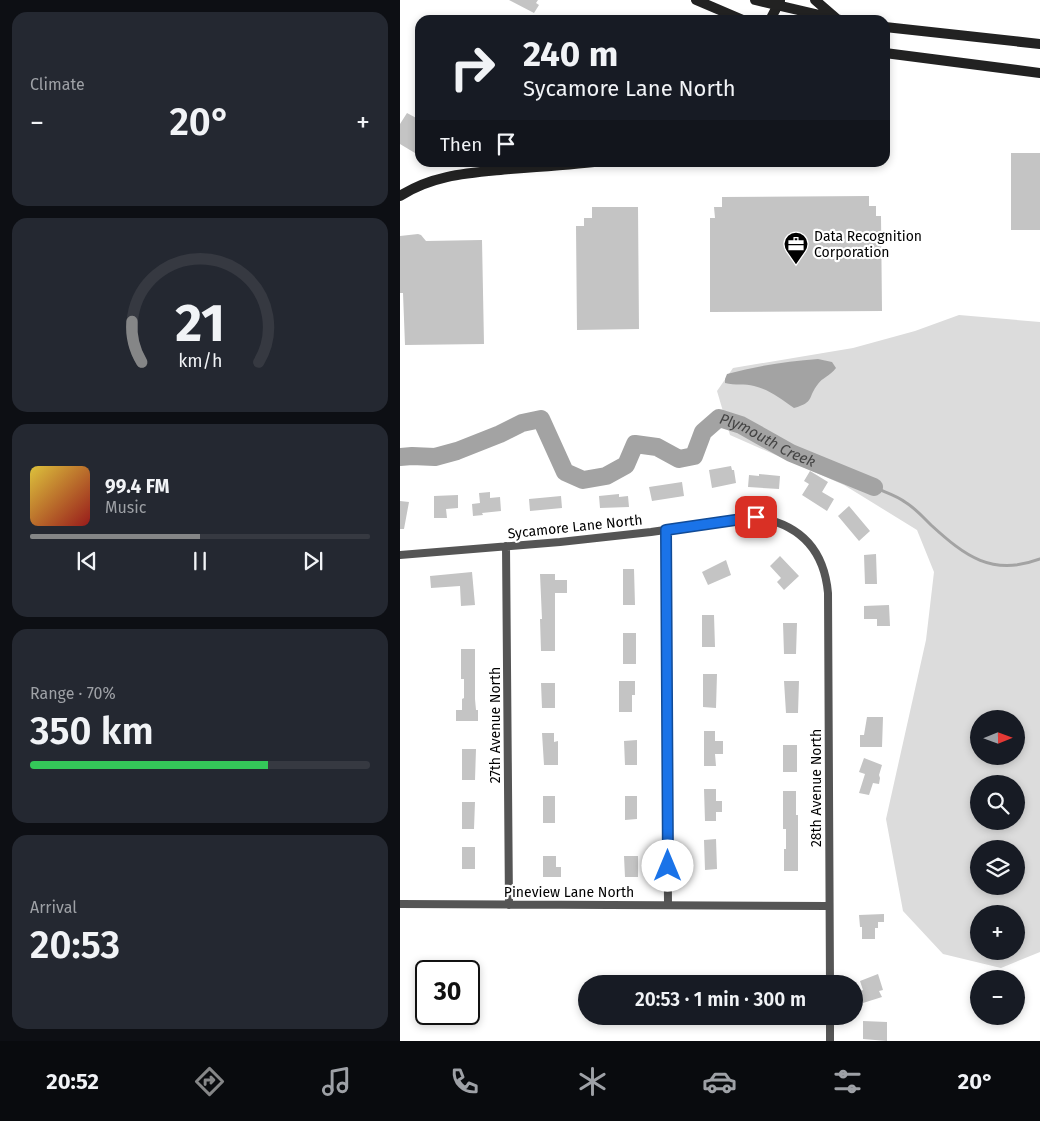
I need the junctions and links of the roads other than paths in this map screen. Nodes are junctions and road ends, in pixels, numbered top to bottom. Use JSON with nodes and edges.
{"nodes":[{"id":1,"x":696,"y":0,"type":"edge"},
{"id":2,"x":755,"y":0,"type":"edge"},
{"id":3,"x":815,"y":0,"type":"edge"},
{"id":4,"x":778,"y":2,"type":"edge"},
{"id":5,"x":731,"y":15,"type":"edge"},
{"id":6,"x":772,"y":15,"type":"edge"},
{"id":7,"x":822,"y":15,"type":"edge"},
{"id":8,"x":833,"y":15,"type":"edge"},
{"id":9,"x":890,"y":28,"type":"edge"},
{"id":10,"x":1040,"y":44,"type":"edge"},
{"id":11,"x":890,"y":54,"type":"edge"},
{"id":12,"x":1040,"y":73,"type":"edge"},
{"id":13,"x":537,"y":167,"type":"edge"},
{"id":14,"x":400,"y":196,"type":"edge"},
{"id":15,"x":666,"y":530,"type":"junction"},
{"id":16,"x":506,"y":546,"type":"junction"},
{"id":17,"x":400,"y":555,"type":"edge"},
{"id":18,"x":828,"y":593,"type":"joint"},
{"id":19,"x":400,"y":904,"type":"edge"},
{"id":20,"x":509,"y":905,"type":"junction"},
{"id":21,"x":668,"y":905,"type":"junction"},
{"id":22,"x":828,"y":906,"type":"junction"},
{"id":23,"x":830,"y":975,"type":"edge"},
{"id":24,"x":830,"y":1025,"type":"edge"},
{"id":25,"x":830,"y":1041,"type":"edge"}],
"edges":[{"from":1,"to":5,"type":"main road"},
{"from":2,"to":4,"type":"main road"},
{"from":3,"to":8,"type":"main road"},
{"from":4,"to":6,"type":"main road"},
{"from":4,"to":7,"type":"main road"},
{"from":9,"to":10,"type":"main road"},
{"from":11,"to":12,"type":"main road"},
{"from":13,"to":14,"type":"main road"},
{"from":15,"to":16,"type":"street","name":"Sycamore Lane North"},
{"from":15,"to":18,"type":"street","name":"Sycamore Lane North"},
{"from":15,"to":21,"type":"street"},
{"from":16,"to":17,"type":"street","name":"Sycamore Lane North"},
{"from":16,"to":20,"type":"street","name":"27th Avenue North"},
{"from":18,"to":22,"type":"street","name":"28th Avenue North"},
{"from":19,"to":20,"type":"street","name":"Pineview Lane North"},
{"from":20,"to":21,"type":"street","name":"Pineview Lane North"},
{"from":21,"to":22,"type":"street","name":"Pineview Lane North"},
{"from":22,"to":23,"type":"street","name":"28th Avenue North"},
{"from":24,"to":25,"type":"street"}]}
